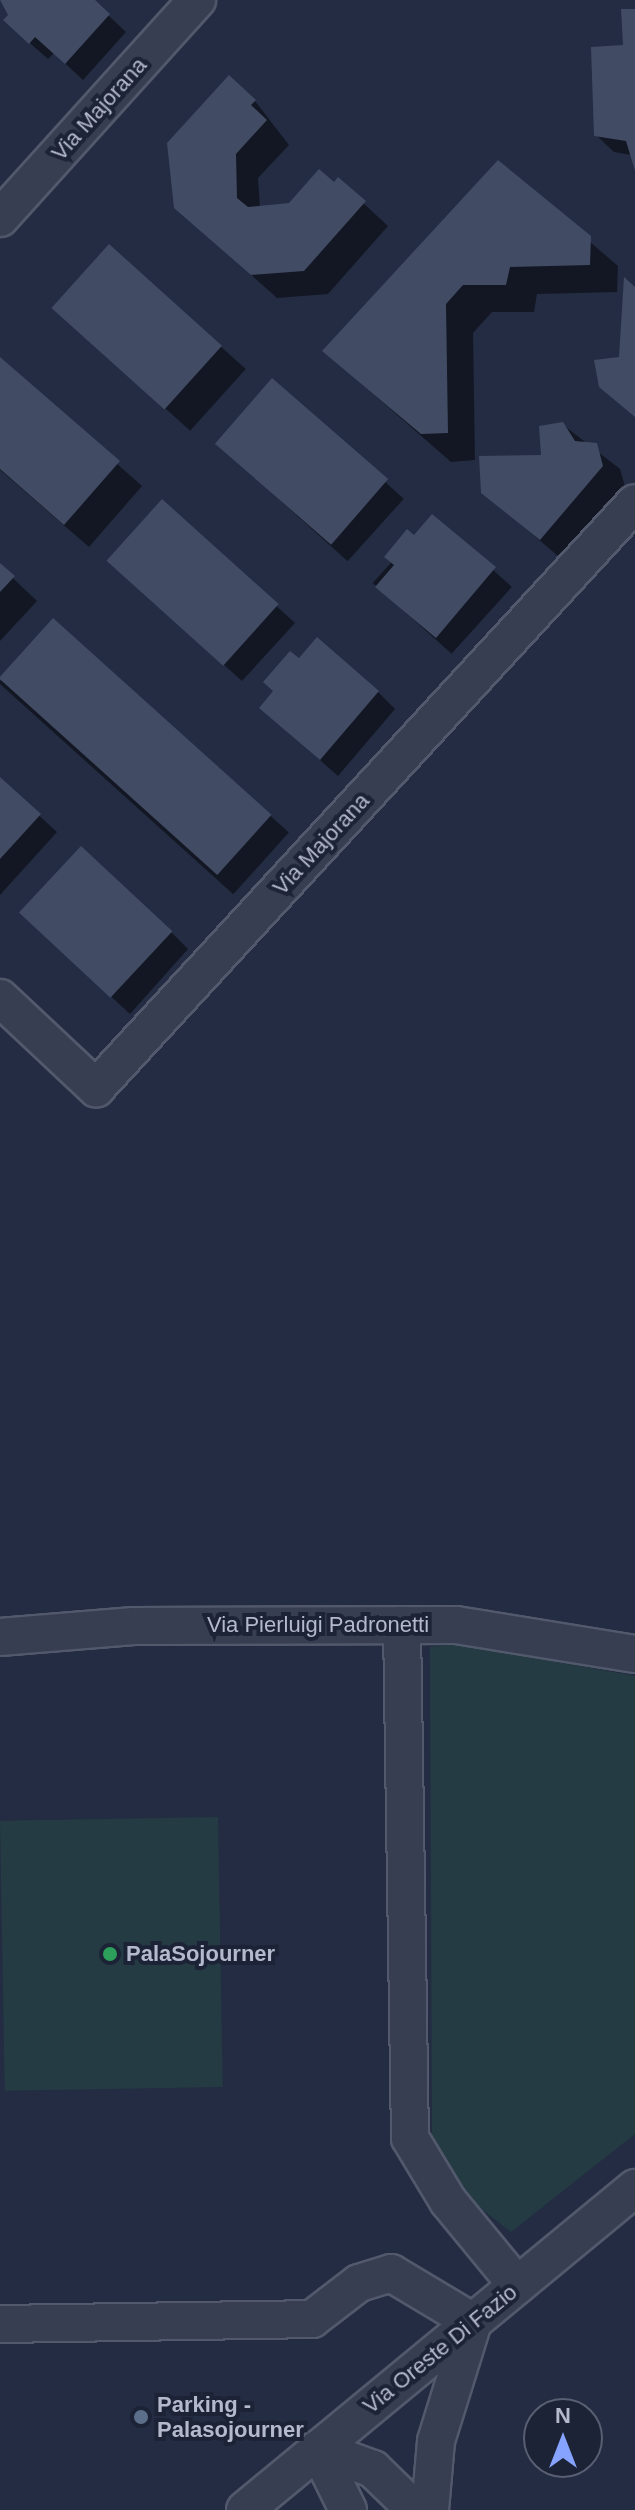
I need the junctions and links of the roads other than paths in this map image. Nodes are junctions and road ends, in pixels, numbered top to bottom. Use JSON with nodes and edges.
{"nodes":[{"id":1,"x":197,"y":0,"type":"edge"},
{"id":2,"x":0,"y":218,"type":"edge"},
{"id":3,"x":635,"y":503,"type":"edge"},
{"id":4,"x":0,"y":998,"type":"edge"},
{"id":5,"x":402,"y":1625,"type":"junction"},
{"id":6,"x":0,"y":1637,"type":"edge"},
{"id":7,"x":635,"y":1654,"type":"edge"},
{"id":8,"x":635,"y":2188,"type":"edge"},
{"id":9,"x":517,"y":2285,"type":"junction"},
{"id":10,"x":473,"y":2322,"type":"junction"},
{"id":11,"x":0,"y":2324,"type":"edge"},
{"id":12,"x":318,"y":2449,"type":"junction"},
{"id":13,"x":245,"y":2510,"type":"edge"},
{"id":14,"x":348,"y":2510,"type":"edge"},
{"id":15,"x":415,"y":2510,"type":"edge"},
{"id":16,"x":430,"y":2510,"type":"edge"}],
"edges":[{"from":1,"to":2,"type":"street","name":"Via Majorana"},
{"from":3,"to":4,"type":"street","name":"Via Majorana"},
{"from":5,"to":6,"type":"street","name":"Via Pierluigi Padronetti"},
{"from":5,"to":7,"type":"street","name":"Via Pierluigi Padronetti"},
{"from":5,"to":9,"type":"street"},
{"from":8,"to":9,"type":"street","name":"Via Oreste Di Fazio"},
{"from":9,"to":10,"type":"street","name":"Via Oreste Di Fazio"},
{"from":10,"to":11,"type":"street"},
{"from":10,"to":12,"type":"street","name":"Via Oreste Di Fazio"},
{"from":10,"to":16,"type":"street"},
{"from":12,"to":13,"type":"street","name":"Via Oreste Di Fazio"},
{"from":12,"to":14,"type":"street"},
{"from":12,"to":15,"type":"street"}]}
